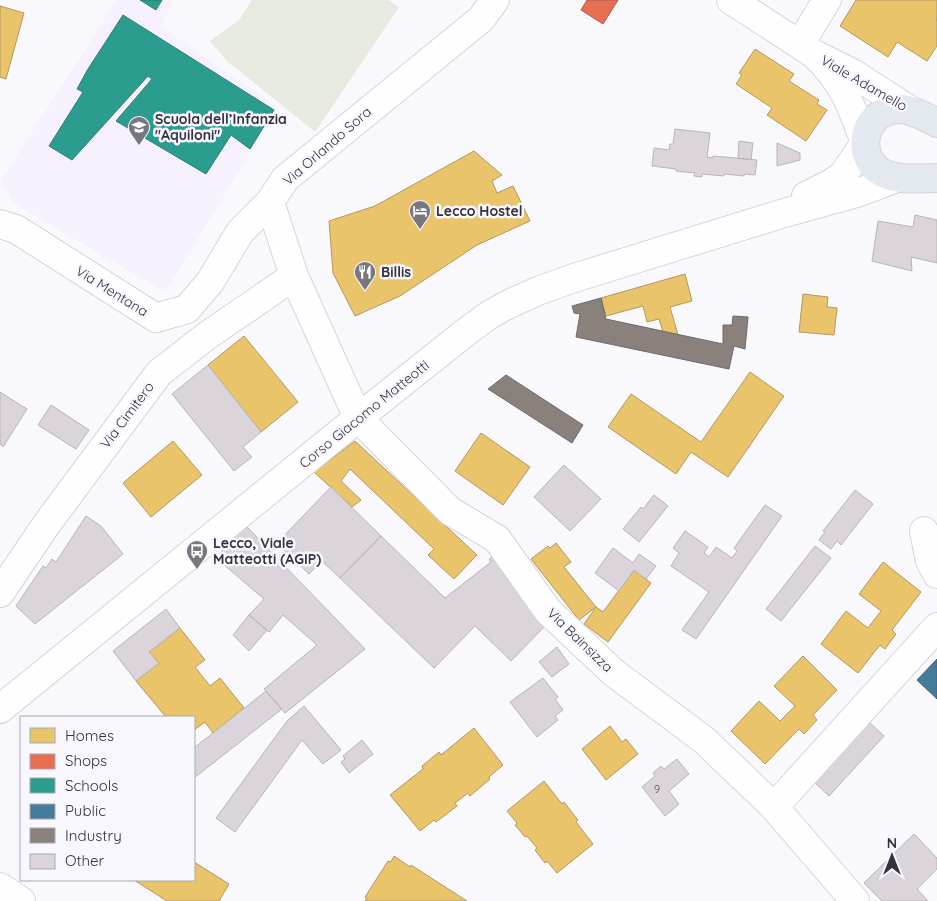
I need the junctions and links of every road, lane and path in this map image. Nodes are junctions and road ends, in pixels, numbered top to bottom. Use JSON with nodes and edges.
{"nodes":[{"id":1,"x":494,"y":0,"type":"edge"},
{"id":2,"x":731,"y":0,"type":"edge"},
{"id":3,"x":827,"y":0,"type":"edge"},
{"id":4,"x":807,"y":49,"type":"junction"},
{"id":5,"x":925,"y":118,"type":"edge"},
{"id":6,"x":865,"y":144,"type":"junction"},
{"id":7,"x":897,"y":178,"type":"junction"},
{"id":8,"x":937,"y":178,"type":"edge"},
{"id":9,"x":270,"y":202,"type":"junction"},
{"id":10,"x":781,"y":214,"type":"junction"},
{"id":11,"x":0,"y":224,"type":"edge"},
{"id":12,"x":294,"y":276,"type":"junction"},
{"id":13,"x":358,"y":418,"type":"junction"},
{"id":14,"x":924,"y":531,"type":"dead end"},
{"id":15,"x":937,"y":574,"type":"edge"},
{"id":16,"x":0,"y":593,"type":"edge"},
{"id":17,"x":937,"y":627,"type":"edge"},
{"id":18,"x":0,"y":709,"type":"edge"},
{"id":19,"x":774,"y":807,"type":"junction"},
{"id":20,"x":0,"y":887,"type":"edge"},
{"id":21,"x":21,"y":901,"type":"edge"},
{"id":22,"x":855,"y":901,"type":"edge"}],
"edges":[{"from":1,"to":9,"type":"street","name":"Via Orlando Sora"},
{"from":2,"to":4,"type":"street","name":"Viale Adamello"},
{"from":3,"to":4,"type":"street"},
{"from":4,"to":5,"type":"street","name":"Viale Adamello"},
{"from":4,"to":6,"type":"street","name":"Viale Adamello"},
{"from":5,"to":6,"type":"main road"},
{"from":6,"to":7,"type":"main road"},
{"from":6,"to":10,"type":"street","name":"Corso Giacomo Matteotti"},
{"from":7,"to":8,"type":"main road"},
{"from":7,"to":10,"type":"street","name":"Corso Giacomo Matteotti"},
{"from":9,"to":11,"type":"street","name":"Via Mentana"},
{"from":9,"to":12,"type":"street"},
{"from":10,"to":13,"type":"street","name":"Corso Giacomo Matteotti"},
{"from":12,"to":13,"type":"street"},
{"from":12,"to":16,"type":"street","name":"Via Cimitero"},
{"from":13,"to":18,"type":"street","name":"Corso Giacomo Matteotti"},
{"from":13,"to":19,"type":"street","name":"Via Bainsizza"},
{"from":14,"to":15,"type":"street"},
{"from":17,"to":19,"type":"street"},
{"from":19,"to":22,"type":"street","name":"Via Bainsizza"},
{"from":20,"to":21,"type":"street"}]}
